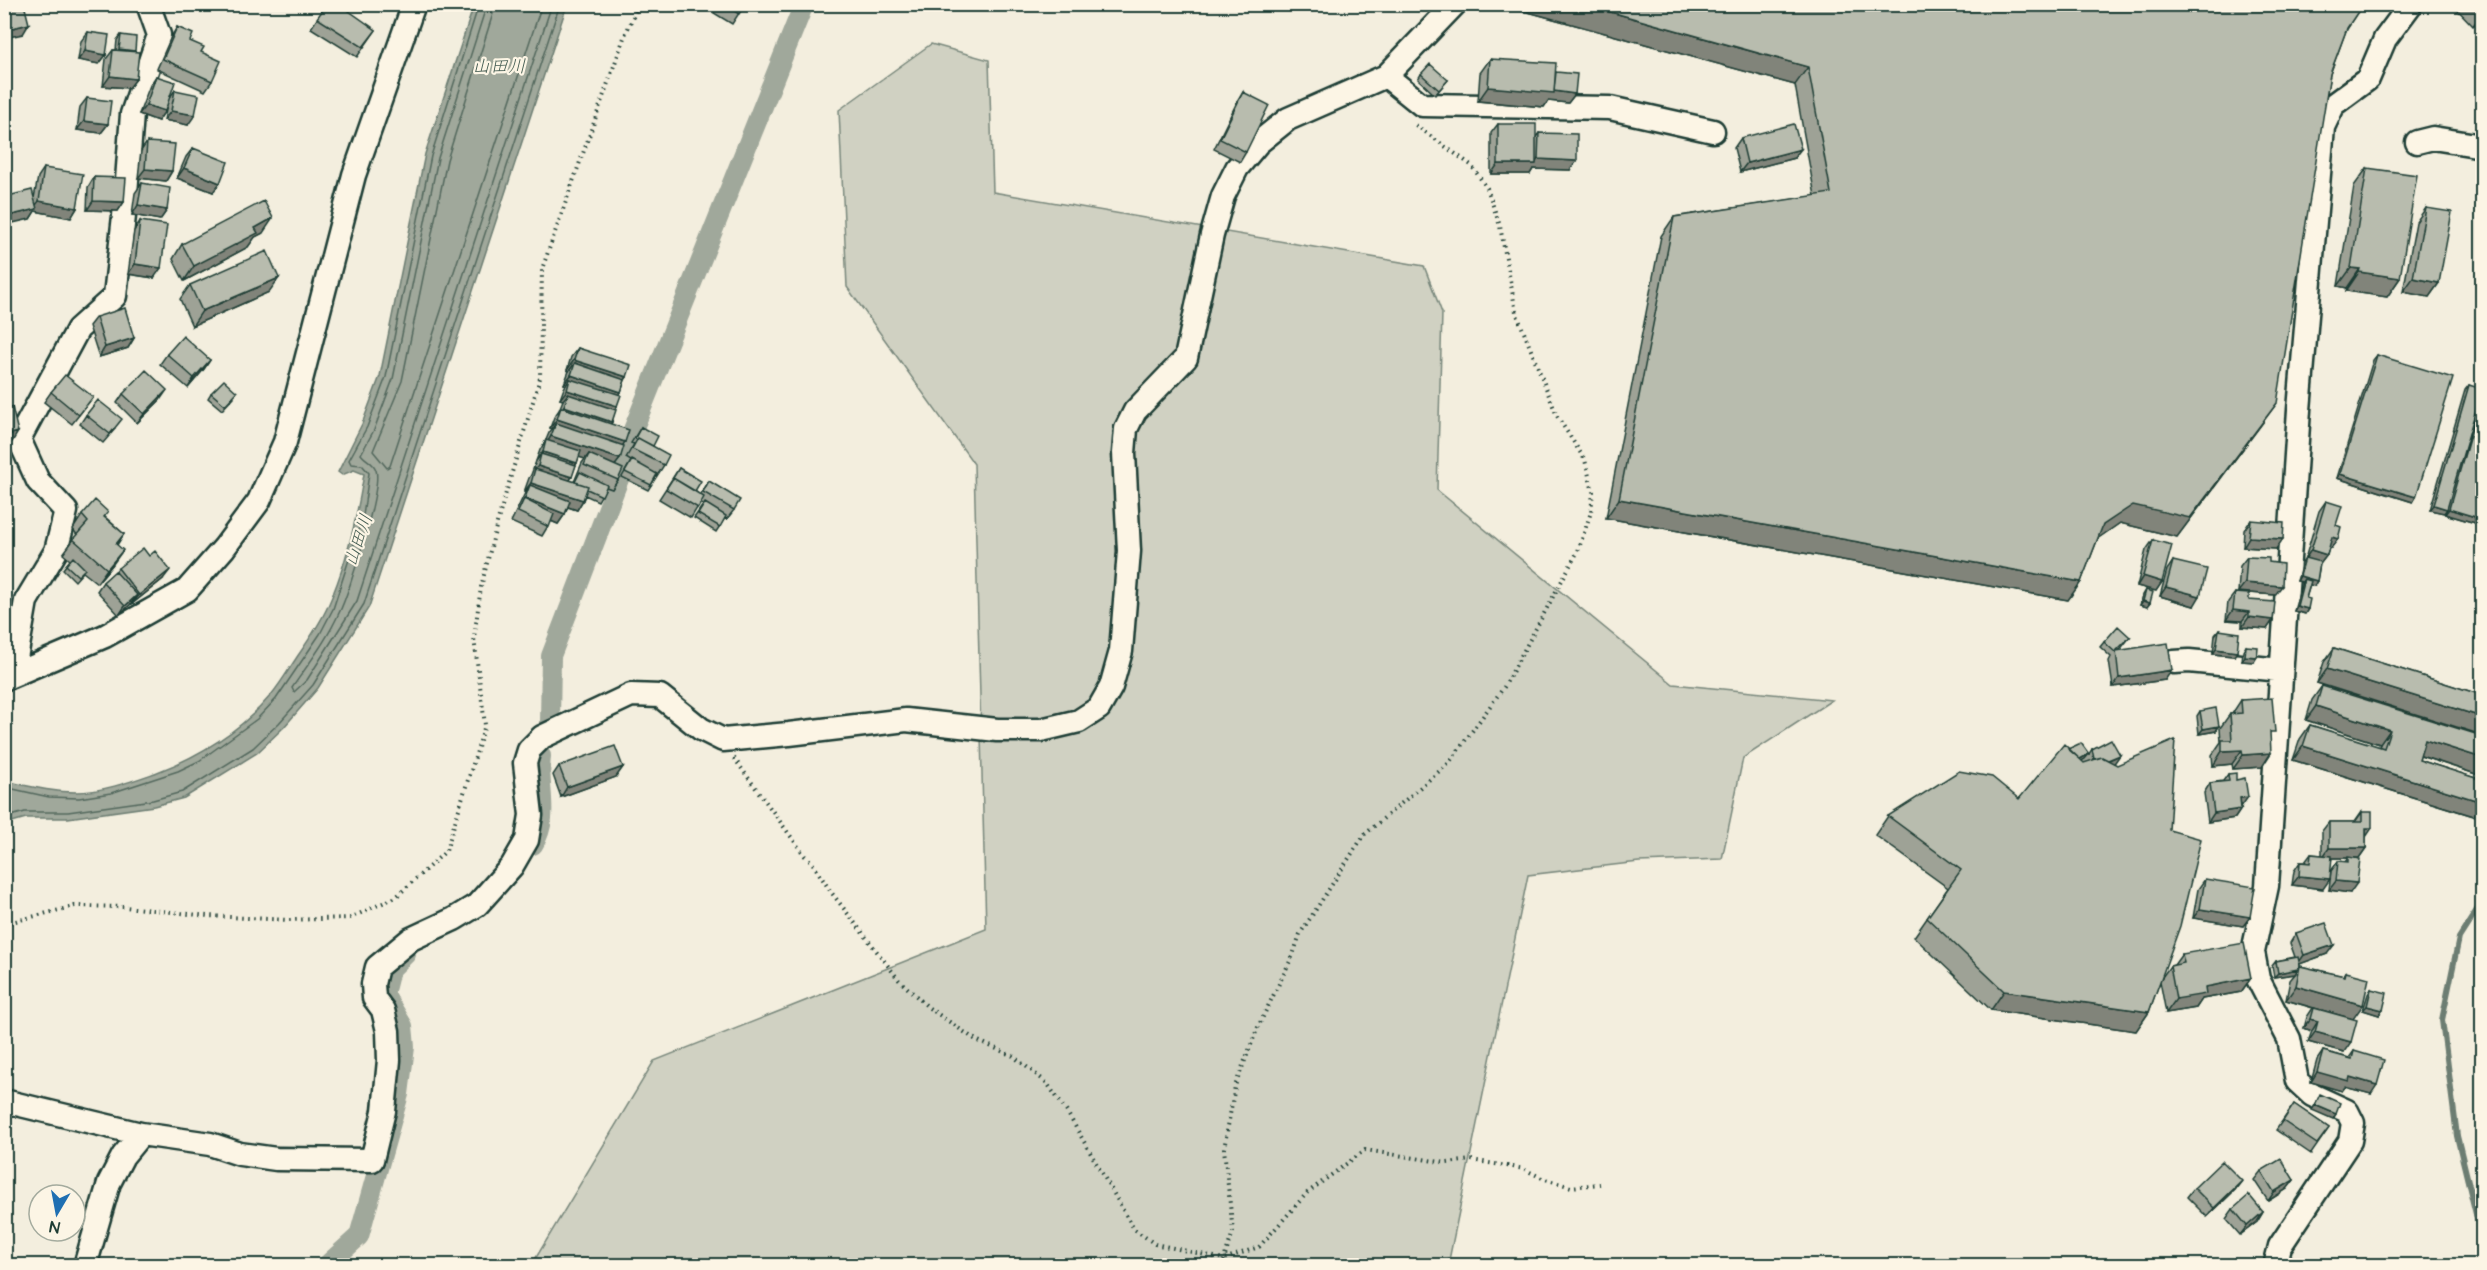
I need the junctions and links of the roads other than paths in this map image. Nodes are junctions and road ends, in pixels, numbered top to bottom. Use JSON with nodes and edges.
{"nodes":[{"id":1,"x":148,"y":4,"type":"edge"},
{"id":2,"x":414,"y":4,"type":"edge"},
{"id":3,"x":1455,"y":4,"type":"edge"},
{"id":4,"x":2411,"y":4,"type":"edge"},
{"id":5,"x":1386,"y":76,"type":"junction"},
{"id":6,"x":1713,"y":131,"type":"dead end"},
{"id":7,"x":2417,"y":142,"type":"dead end"},
{"id":8,"x":2482,"y":146,"type":"edge"},
{"id":9,"x":2174,"y":662,"type":"dead end"},
{"id":10,"x":2281,"y":670,"type":"junction"},
{"id":11,"x":9,"y":677,"type":"edge"},
{"id":12,"x":4,"y":1101,"type":"edge"},
{"id":13,"x":141,"y":1134,"type":"junction"},
{"id":14,"x":85,"y":1266,"type":"edge"},
{"id":15,"x":2275,"y":1266,"type":"edge"}],
"edges":[{"from":1,"to":11,"type":"street"},
{"from":2,"to":11,"type":"street"},
{"from":3,"to":5,"type":"street"},
{"from":4,"to":10,"type":"street"},
{"from":5,"to":6,"type":"street"},
{"from":5,"to":13,"type":"street"},
{"from":7,"to":8,"type":"street"},
{"from":9,"to":10,"type":"street"},
{"from":10,"to":15,"type":"street"},
{"from":12,"to":13,"type":"street"},
{"from":13,"to":14,"type":"street"}]}
